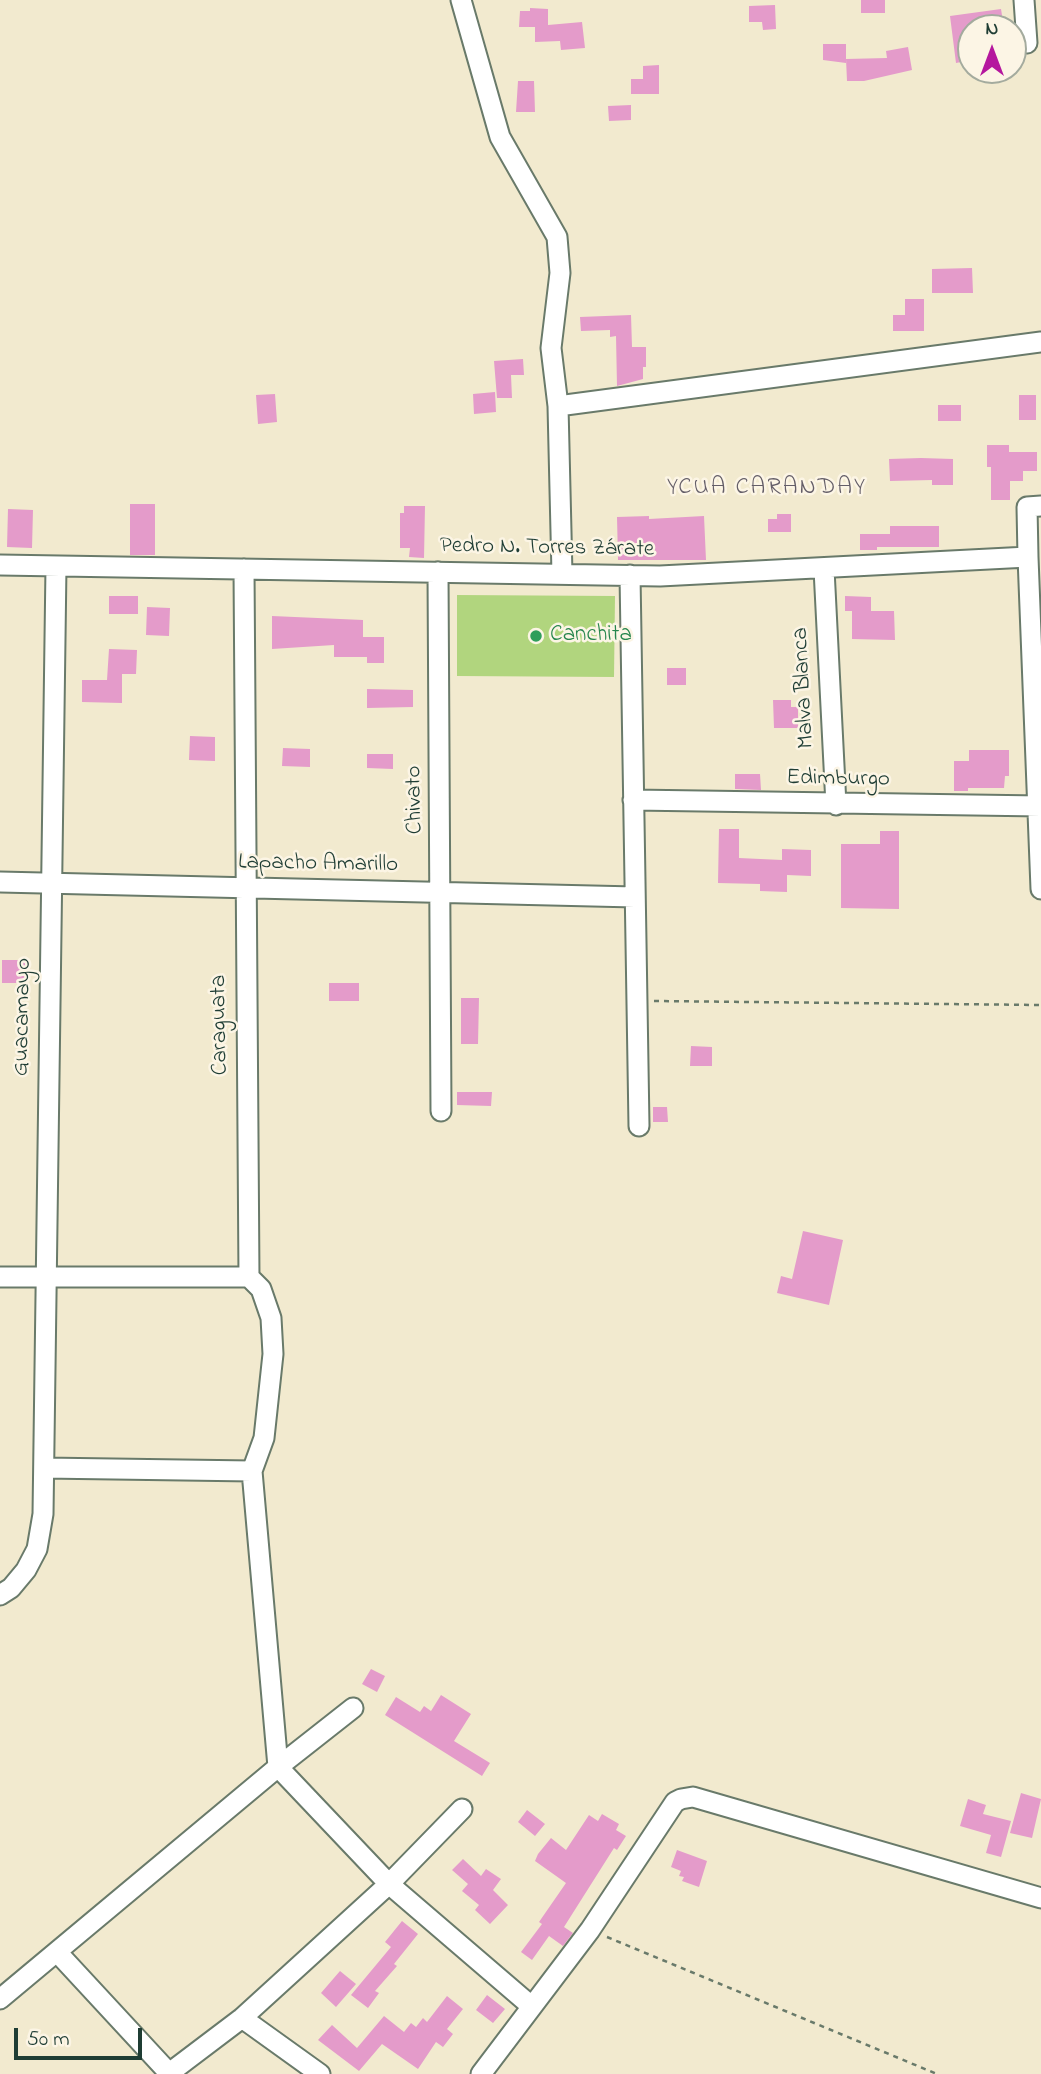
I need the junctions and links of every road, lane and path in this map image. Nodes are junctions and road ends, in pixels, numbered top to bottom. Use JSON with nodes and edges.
{"nodes":[{"id":1,"x":461,"y":0,"type":"edge"},
{"id":2,"x":1041,"y":342,"type":"edge"},
{"id":3,"x":558,"y":406,"type":"junction"},
{"id":4,"x":1041,"y":506,"type":"edge"},
{"id":5,"x":1028,"y":557,"type":"junction"},
{"id":6,"x":0,"y":565,"type":"edge"},
{"id":7,"x":56,"y":566,"type":"junction"},
{"id":8,"x":244,"y":569,"type":"junction"},
{"id":9,"x":824,"y":569,"type":"junction"},
{"id":10,"x":438,"y":572,"type":"junction"},
{"id":11,"x":562,"y":574,"type":"junction"},
{"id":12,"x":630,"y":575,"type":"junction"},
{"id":13,"x":1036,"y":617,"type":"edge"},
{"id":14,"x":634,"y":800,"type":"junction"},
{"id":15,"x":836,"y":805,"type":"junction"},
{"id":16,"x":1040,"y":806,"type":"edge"},
{"id":17,"x":0,"y":882,"type":"edge"},
{"id":18,"x":50,"y":883,"type":"junction"},
{"id":19,"x":244,"y":888,"type":"junction"},
{"id":20,"x":1041,"y":890,"type":"edge"},
{"id":21,"x":441,"y":892,"type":"junction"},
{"id":22,"x":635,"y":897,"type":"junction"},
{"id":23,"x":637,"y":1001,"type":"junction"},
{"id":24,"x":1041,"y":1005,"type":"edge"},
{"id":25,"x":441,"y":1111,"type":"dead end"},
{"id":26,"x":639,"y":1126,"type":"dead end"},
{"id":27,"x":0,"y":1277,"type":"edge"},
{"id":28,"x":46,"y":1277,"type":"junction"},
{"id":29,"x":249,"y":1277,"type":"junction"},
{"id":30,"x":44,"y":1468,"type":"junction"},
{"id":31,"x":252,"y":1471,"type":"junction"},
{"id":32,"x":0,"y":1595,"type":"edge"},
{"id":33,"x":353,"y":1709,"type":"dead end"},
{"id":34,"x":278,"y":1767,"type":"junction"},
{"id":35,"x":462,"y":1809,"type":"dead end"},
{"id":36,"x":389,"y":1884,"type":"junction"},
{"id":37,"x":1041,"y":1898,"type":"edge"},
{"id":38,"x":590,"y":1930,"type":"junction"},
{"id":39,"x":57,"y":1952,"type":"junction"},
{"id":40,"x":0,"y":1999,"type":"edge"},
{"id":41,"x":530,"y":2005,"type":"junction"},
{"id":42,"x":242,"y":2018,"type":"junction"},
{"id":43,"x":169,"y":2073,"type":"edge"},
{"id":44,"x":320,"y":2074,"type":"edge"},
{"id":45,"x":481,"y":2074,"type":"edge"},
{"id":46,"x":937,"y":2074,"type":"edge"}],
"edges":[{"from":1,"to":3,"type":"street"},
{"from":2,"to":3,"type":"street"},
{"from":3,"to":11,"type":"street"},
{"from":4,"to":5,"type":"street"},
{"from":5,"to":9,"type":"street","name":"Pedro N. Torres Zárate"},
{"from":5,"to":13,"type":"street"},
{"from":6,"to":7,"type":"street","name":"Pedro N. Torres Zárate"},
{"from":7,"to":8,"type":"street","name":"Pedro N. Torres Zárate"},
{"from":7,"to":18,"type":"street","name":"Guacamayo"},
{"from":8,"to":10,"type":"street","name":"Pedro N. Torres Zárate"},
{"from":8,"to":19,"type":"street","name":"Caraguata"},
{"from":9,"to":12,"type":"street","name":"Pedro N. Torres Zárate"},
{"from":9,"to":15,"type":"street","name":"Malva Blanca"},
{"from":10,"to":11,"type":"street","name":"Pedro N. Torres Zárate"},
{"from":10,"to":21,"type":"street","name":"Chivato"},
{"from":11,"to":12,"type":"street","name":"Pedro N. Torres Zárate"},
{"from":12,"to":14,"type":"street"},
{"from":13,"to":16,"type":"street"},
{"from":14,"to":15,"type":"street","name":"Edimburgo"},
{"from":14,"to":22,"type":"street"},
{"from":15,"to":16,"type":"street","name":"Edimburgo"},
{"from":16,"to":20,"type":"street"},
{"from":17,"to":18,"type":"street","name":"Lapacho Amarillo"},
{"from":18,"to":19,"type":"street","name":"Lapacho Amarillo"},
{"from":18,"to":28,"type":"street","name":"Guacamayo"},
{"from":19,"to":21,"type":"street","name":"Lapacho Amarillo"},
{"from":19,"to":29,"type":"street","name":"Caraguata"},
{"from":21,"to":22,"type":"street","name":"Lapacho Amarillo"},
{"from":21,"to":25,"type":"street","name":"Chivato"},
{"from":22,"to":23,"type":"street"},
{"from":23,"to":24,"type":"path"},
{"from":23,"to":26,"type":"street"},
{"from":27,"to":28,"type":"street"},
{"from":28,"to":29,"type":"street"},
{"from":28,"to":30,"type":"street","name":"Guacamayo"},
{"from":29,"to":31,"type":"street"},
{"from":30,"to":31,"type":"street"},
{"from":30,"to":32,"type":"street","name":"Guacamayo"},
{"from":31,"to":34,"type":"street"},
{"from":33,"to":34,"type":"street"},
{"from":34,"to":36,"type":"street"},
{"from":34,"to":39,"type":"street"},
{"from":35,"to":36,"type":"street"},
{"from":36,"to":41,"type":"street"},
{"from":36,"to":42,"type":"street"},
{"from":37,"to":38,"type":"street"},
{"from":38,"to":41,"type":"street"},
{"from":38,"to":46,"type":"path"},
{"from":39,"to":40,"type":"street"},
{"from":39,"to":43,"type":"street"},
{"from":41,"to":45,"type":"street"},
{"from":42,"to":43,"type":"street"},
{"from":42,"to":44,"type":"street"}]}
